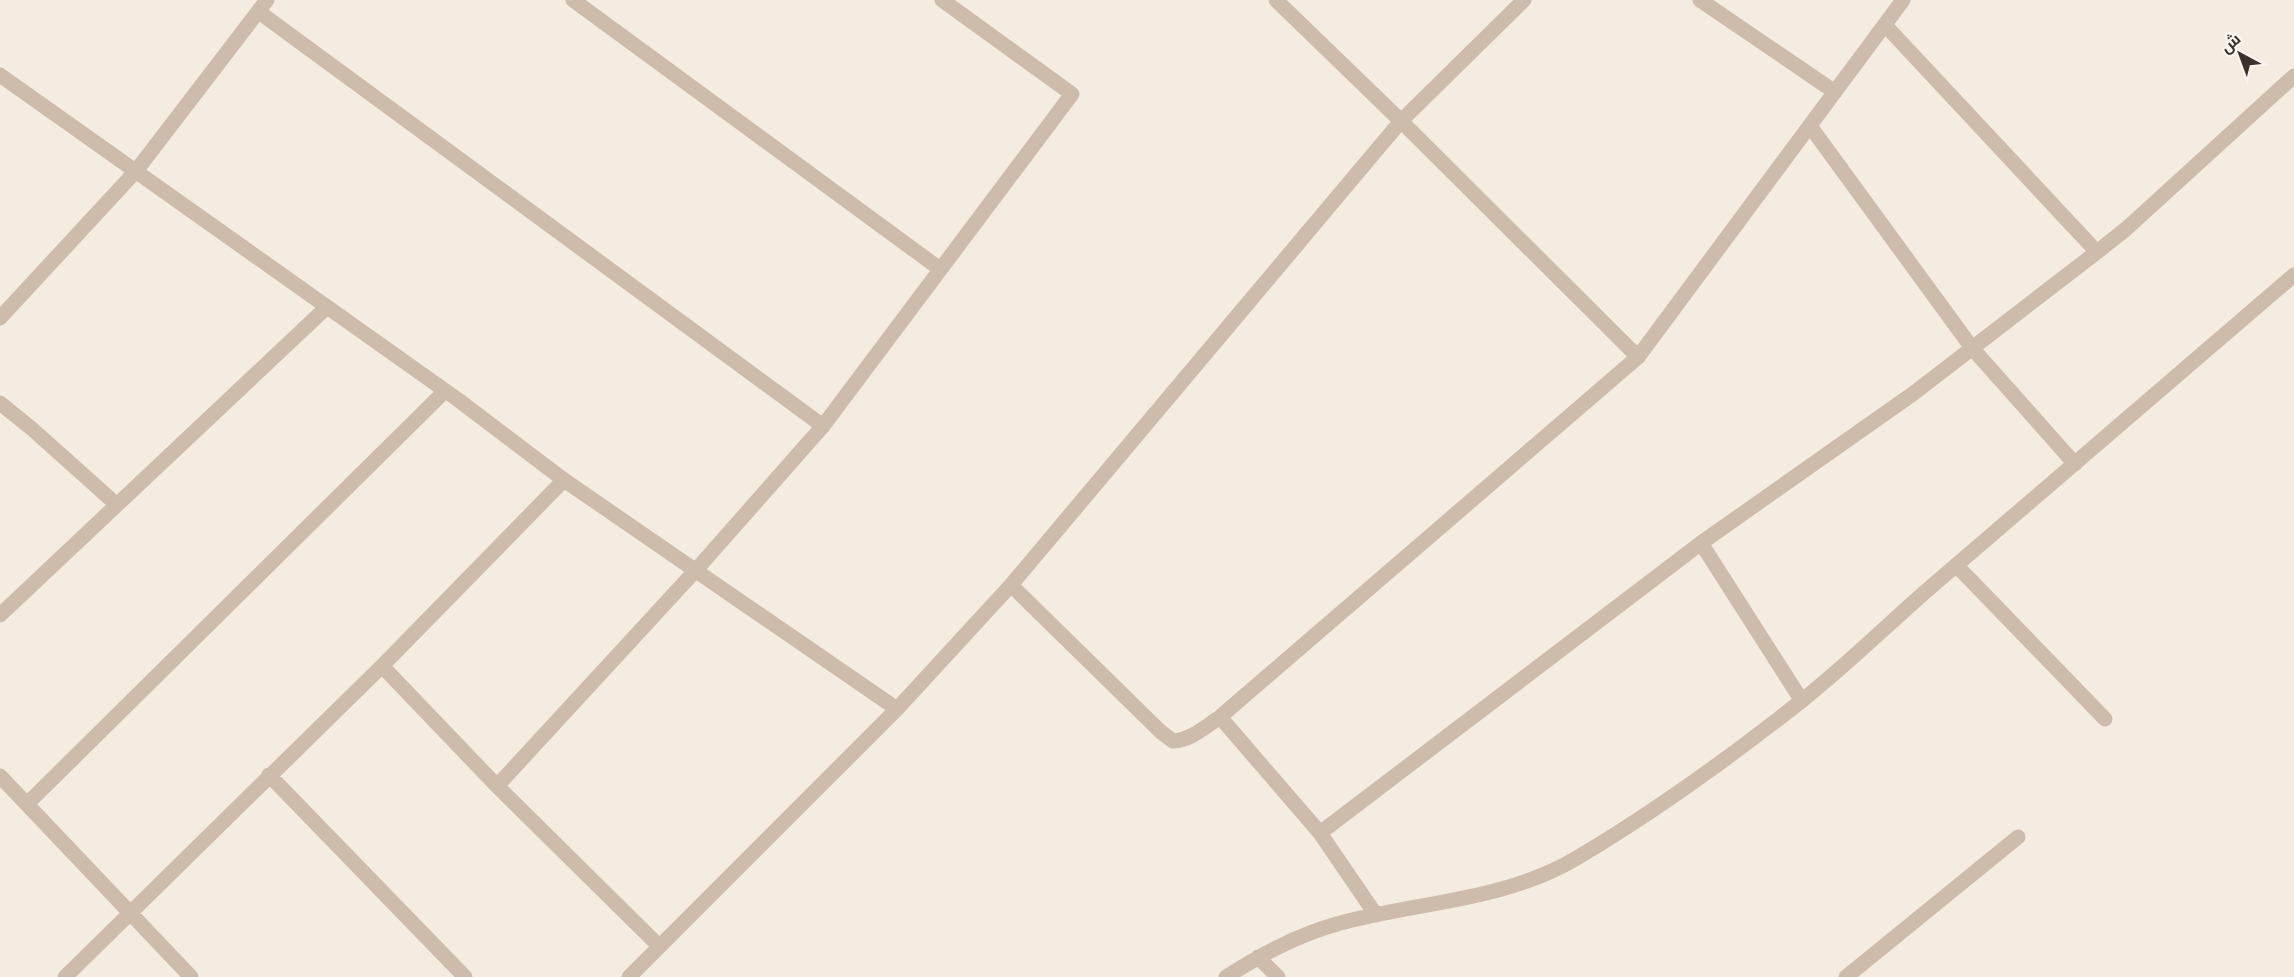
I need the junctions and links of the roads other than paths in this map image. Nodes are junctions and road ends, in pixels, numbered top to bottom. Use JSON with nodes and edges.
{"nodes":[{"id":1,"x":573,"y":0,"type":"edge"},
{"id":2,"x":942,"y":0,"type":"edge"},
{"id":3,"x":1276,"y":0,"type":"edge"},
{"id":4,"x":1524,"y":0,"type":"edge"},
{"id":5,"x":1700,"y":0,"type":"edge"},
{"id":6,"x":1903,"y":0,"type":"edge"},
{"id":7,"x":263,"y":6,"type":"edge"},
{"id":8,"x":1885,"y":25,"type":"junction"},
{"id":9,"x":0,"y":75,"type":"edge"},
{"id":10,"x":2294,"y":76,"type":"edge"},
{"id":11,"x":1835,"y":92,"type":"junction"},
{"id":12,"x":1401,"y":121,"type":"junction"},
{"id":13,"x":1810,"y":126,"type":"junction"},
{"id":14,"x":136,"y":171,"type":"junction"},
{"id":15,"x":2097,"y":252,"type":"junction"},
{"id":16,"x":940,"y":269,"type":"junction"},
{"id":17,"x":2294,"y":275,"type":"edge"},
{"id":18,"x":327,"y":307,"type":"junction"},
{"id":19,"x":0,"y":318,"type":"edge"},
{"id":20,"x":1972,"y":348,"type":"junction"},
{"id":21,"x":1638,"y":357,"type":"junction"},
{"id":22,"x":445,"y":391,"type":"junction"},
{"id":23,"x":0,"y":403,"type":"edge"},
{"id":24,"x":823,"y":426,"type":"junction"},
{"id":25,"x":2075,"y":464,"type":"junction"},
{"id":26,"x":564,"y":480,"type":"junction"},
{"id":27,"x":116,"y":504,"type":"junction"},
{"id":28,"x":1701,"y":543,"type":"junction"},
{"id":29,"x":1956,"y":566,"type":"junction"},
{"id":30,"x":696,"y":570,"type":"junction"},
{"id":31,"x":1011,"y":585,"type":"junction"},
{"id":32,"x":0,"y":615,"type":"edge"},
{"id":33,"x":382,"y":666,"type":"junction"},
{"id":34,"x":1802,"y":701,"type":"junction"},
{"id":35,"x":897,"y":709,"type":"junction"},
{"id":36,"x":1220,"y":717,"type":"junction"},
{"id":37,"x":2105,"y":719,"type":"dead end"},
{"id":38,"x":269,"y":775,"type":"junction"},
{"id":39,"x":0,"y":776,"type":"edge"},
{"id":40,"x":497,"y":786,"type":"junction"},
{"id":41,"x":27,"y":804,"type":"junction"},
{"id":42,"x":1320,"y":833,"type":"junction"},
{"id":43,"x":2018,"y":837,"type":"dead end"},
{"id":44,"x":129,"y":914,"type":"junction"},
{"id":45,"x":1376,"y":915,"type":"junction"},
{"id":46,"x":659,"y":946,"type":"junction"},
{"id":47,"x":1258,"y":957,"type":"junction"},
{"id":48,"x":64,"y":977,"type":"edge"},
{"id":49,"x":191,"y":977,"type":"edge"},
{"id":50,"x":465,"y":977,"type":"edge"},
{"id":51,"x":629,"y":977,"type":"edge"},
{"id":52,"x":1226,"y":977,"type":"edge"},
{"id":53,"x":1278,"y":977,"type":"edge"},
{"id":54,"x":1846,"y":977,"type":"edge"}],
"edges":[{"from":1,"to":16,"type":"street"},
{"from":2,"to":16,"type":"street"},
{"from":3,"to":12,"type":"street"},
{"from":4,"to":12,"type":"street"},
{"from":5,"to":11,"type":"street"},
{"from":6,"to":8,"type":"street"},
{"from":7,"to":14,"type":"street"},
{"from":7,"to":24,"type":"street"},
{"from":8,"to":11,"type":"street"},
{"from":8,"to":15,"type":"street"},
{"from":9,"to":14,"type":"street"},
{"from":10,"to":15,"type":"street"},
{"from":11,"to":13,"type":"street"},
{"from":12,"to":21,"type":"street"},
{"from":12,"to":31,"type":"street"},
{"from":13,"to":20,"type":"street"},
{"from":13,"to":21,"type":"street"},
{"from":14,"to":18,"type":"street"},
{"from":14,"to":19,"type":"street"},
{"from":15,"to":20,"type":"street"},
{"from":16,"to":24,"type":"street"},
{"from":17,"to":25,"type":"street"},
{"from":18,"to":22,"type":"street"},
{"from":18,"to":27,"type":"street"},
{"from":20,"to":25,"type":"street"},
{"from":20,"to":28,"type":"street"},
{"from":21,"to":36,"type":"street"},
{"from":22,"to":26,"type":"street"},
{"from":22,"to":41,"type":"street"},
{"from":23,"to":27,"type":"street"},
{"from":24,"to":30,"type":"street"},
{"from":25,"to":29,"type":"street"},
{"from":26,"to":30,"type":"street"},
{"from":26,"to":33,"type":"street"},
{"from":27,"to":32,"type":"street"},
{"from":28,"to":34,"type":"street"},
{"from":28,"to":42,"type":"street"},
{"from":29,"to":34,"type":"street"},
{"from":29,"to":37,"type":"street"},
{"from":30,"to":35,"type":"street"},
{"from":30,"to":40,"type":"street"},
{"from":31,"to":35,"type":"street"},
{"from":31,"to":36,"type":"street"},
{"from":33,"to":38,"type":"street"},
{"from":33,"to":40,"type":"street"},
{"from":34,"to":45,"type":"street"},
{"from":35,"to":46,"type":"street"},
{"from":36,"to":42,"type":"street"},
{"from":38,"to":44,"type":"street"},
{"from":38,"to":50,"type":"street"},
{"from":39,"to":41,"type":"street"},
{"from":40,"to":46,"type":"street"},
{"from":41,"to":44,"type":"street"},
{"from":42,"to":45,"type":"street"},
{"from":43,"to":54,"type":"street"},
{"from":44,"to":48,"type":"street"},
{"from":44,"to":49,"type":"street"},
{"from":45,"to":47,"type":"street"},
{"from":46,"to":51,"type":"street"},
{"from":47,"to":52,"type":"street"},
{"from":47,"to":53,"type":"street"}]}
